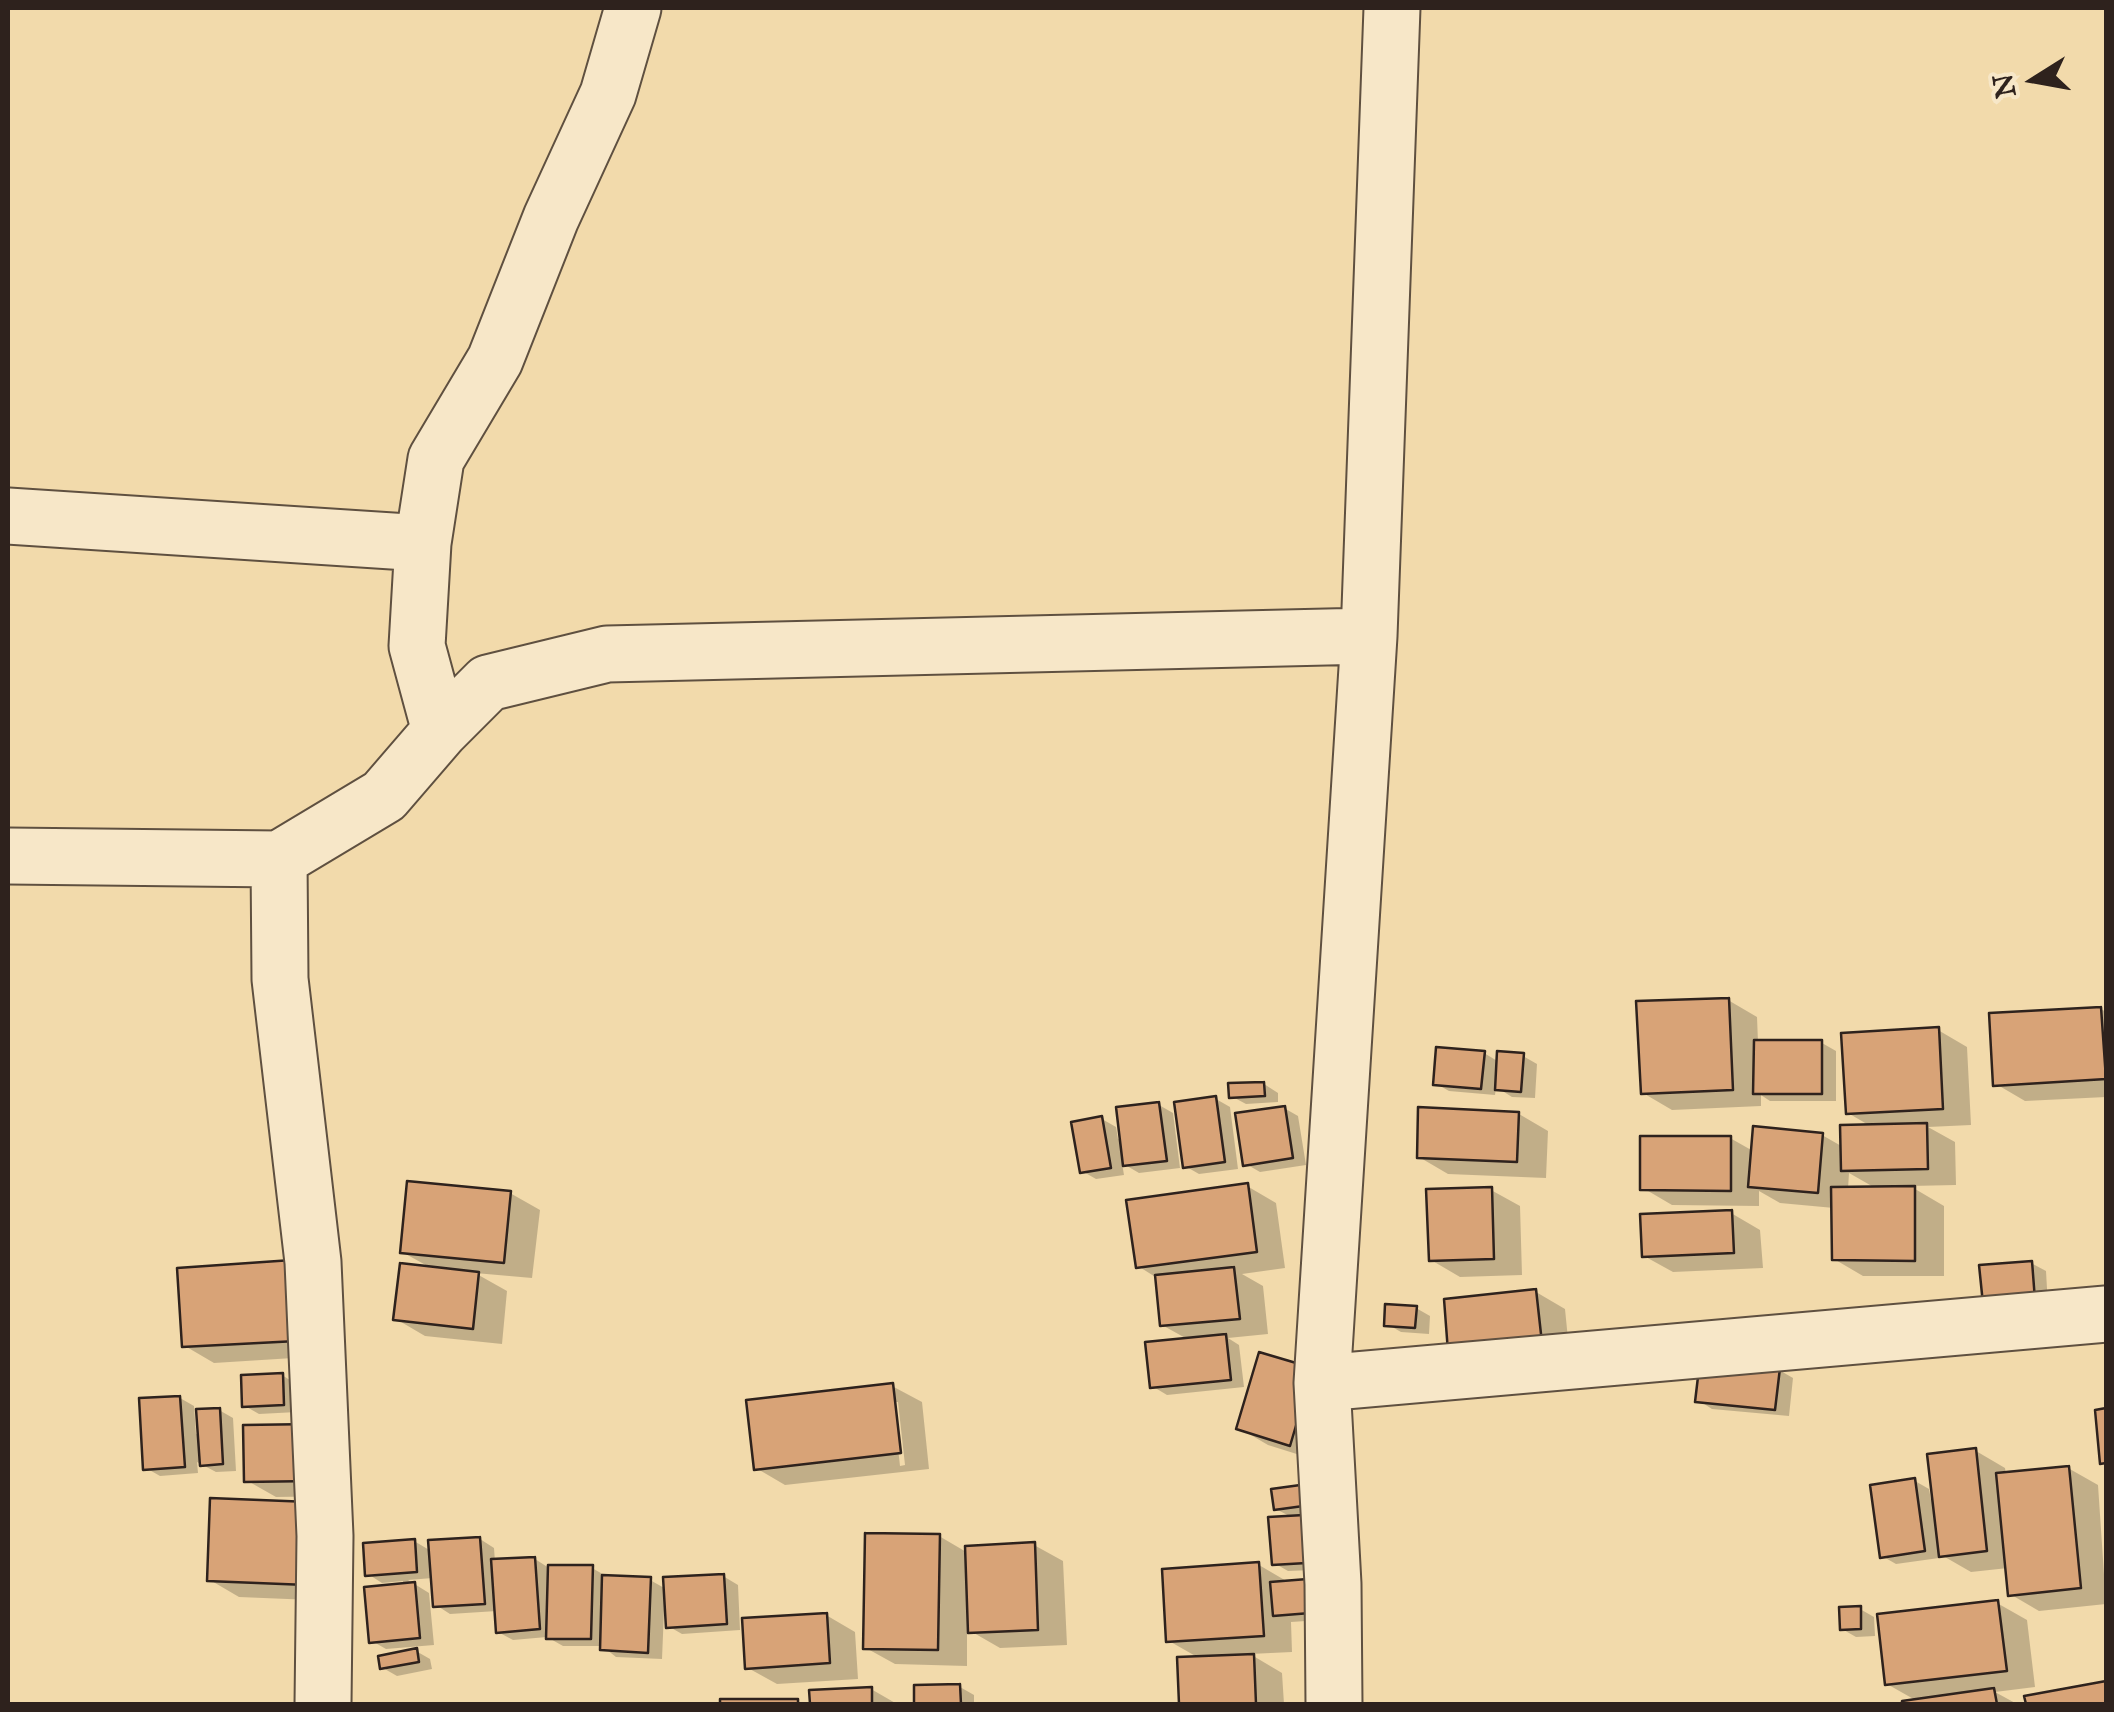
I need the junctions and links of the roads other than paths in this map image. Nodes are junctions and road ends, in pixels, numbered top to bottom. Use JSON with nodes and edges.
{"nodes":[{"id":1,"x":633,"y":8,"type":"edge"},
{"id":2,"x":1392,"y":8,"type":"edge"},
{"id":3,"x":8,"y":516,"type":"edge"},
{"id":4,"x":422,"y":543,"type":"junction"},
{"id":5,"x":1369,"y":636,"type":"junction"},
{"id":6,"x":440,"y":732,"type":"junction"},
{"id":7,"x":8,"y":856,"type":"edge"},
{"id":8,"x":279,"y":859,"type":"junction"},
{"id":9,"x":2106,"y":1314,"type":"edge"},
{"id":10,"x":1322,"y":1383,"type":"junction"},
{"id":11,"x":323,"y":1704,"type":"edge"},
{"id":12,"x":1334,"y":1704,"type":"edge"}],
"edges":[{"from":1,"to":4,"type":"street"},
{"from":2,"to":5,"type":"street"},
{"from":3,"to":4,"type":"street"},
{"from":4,"to":6,"type":"street"},
{"from":5,"to":6,"type":"street"},
{"from":5,"to":10,"type":"street"},
{"from":6,"to":8,"type":"street"},
{"from":7,"to":8,"type":"street"},
{"from":8,"to":11,"type":"street"},
{"from":9,"to":10,"type":"street"},
{"from":10,"to":12,"type":"street"}]}
